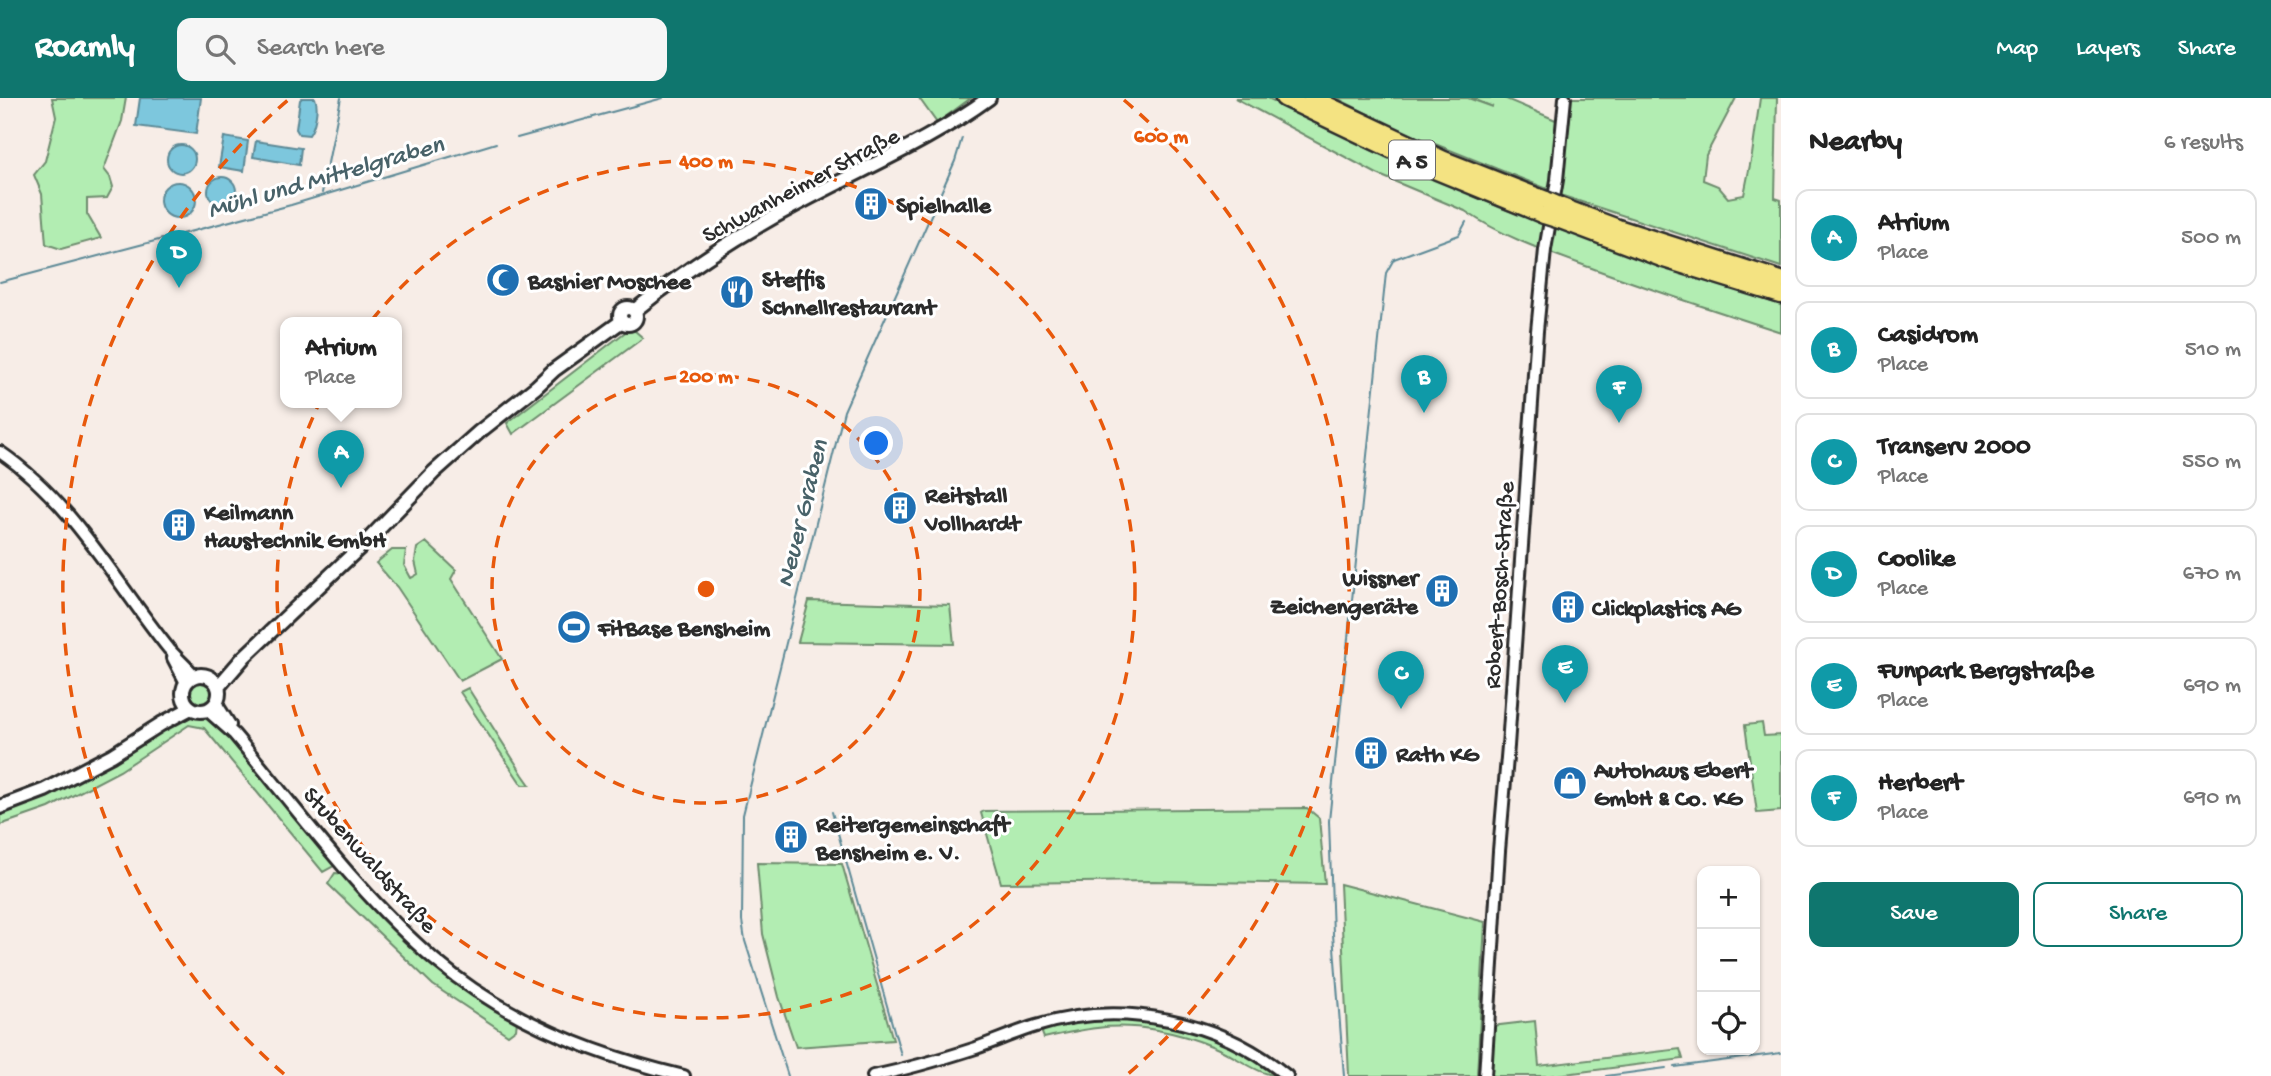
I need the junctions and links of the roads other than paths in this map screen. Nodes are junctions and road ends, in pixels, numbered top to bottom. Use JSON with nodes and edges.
{"nodes":[{"id":1,"x":989,"y":98,"type":"edge"},
{"id":2,"x":1284,"y":98,"type":"edge"},
{"id":3,"x":1312,"y":98,"type":"edge"},
{"id":4,"x":1564,"y":98,"type":"edge"},
{"id":5,"x":1545,"y":207,"type":"junction"},
{"id":6,"x":1561,"y":214,"type":"junction"},
{"id":7,"x":1781,"y":280,"type":"edge"},
{"id":8,"x":1781,"y":295,"type":"edge"},
{"id":9,"x":0,"y":452,"type":"edge"},
{"id":10,"x":191,"y":679,"type":"junction"},
{"id":11,"x":215,"y":683,"type":"junction"},
{"id":12,"x":187,"y":704,"type":"junction"},
{"id":13,"x":212,"y":707,"type":"junction"},
{"id":14,"x":0,"y":807,"type":"edge"},
{"id":15,"x":684,"y":1076,"type":"edge"},
{"id":16,"x":873,"y":1076,"type":"edge"},
{"id":17,"x":1287,"y":1076,"type":"edge"},
{"id":18,"x":1485,"y":1076,"type":"edge"}],
"edges":[{"from":1,"to":11,"type":"main road","name":"Schwanheimer Straße"},
{"from":2,"to":5,"type":"highway","number":"A 5"},
{"from":3,"to":5,"type":"highway","number":"A 5"},
{"from":4,"to":18,"type":"street","name":"Robert-Bosch-Straße"},
{"from":5,"to":6,"type":"highway","number":"A 5","bridge":true},
{"from":6,"to":7,"type":"highway","number":"A 5"},
{"from":6,"to":8,"type":"highway","number":"A 5"},
{"from":9,"to":10,"type":"street"},
{"from":10,"to":11,"type":"main road"},
{"from":10,"to":12,"type":"main road"},
{"from":11,"to":13,"type":"main road"},
{"from":12,"to":13,"type":"main road"},
{"from":12,"to":14,"type":"main road"},
{"from":13,"to":15,"type":"street","name":"Stubenwaldstraße"},
{"from":16,"to":17,"type":"street"}]}
